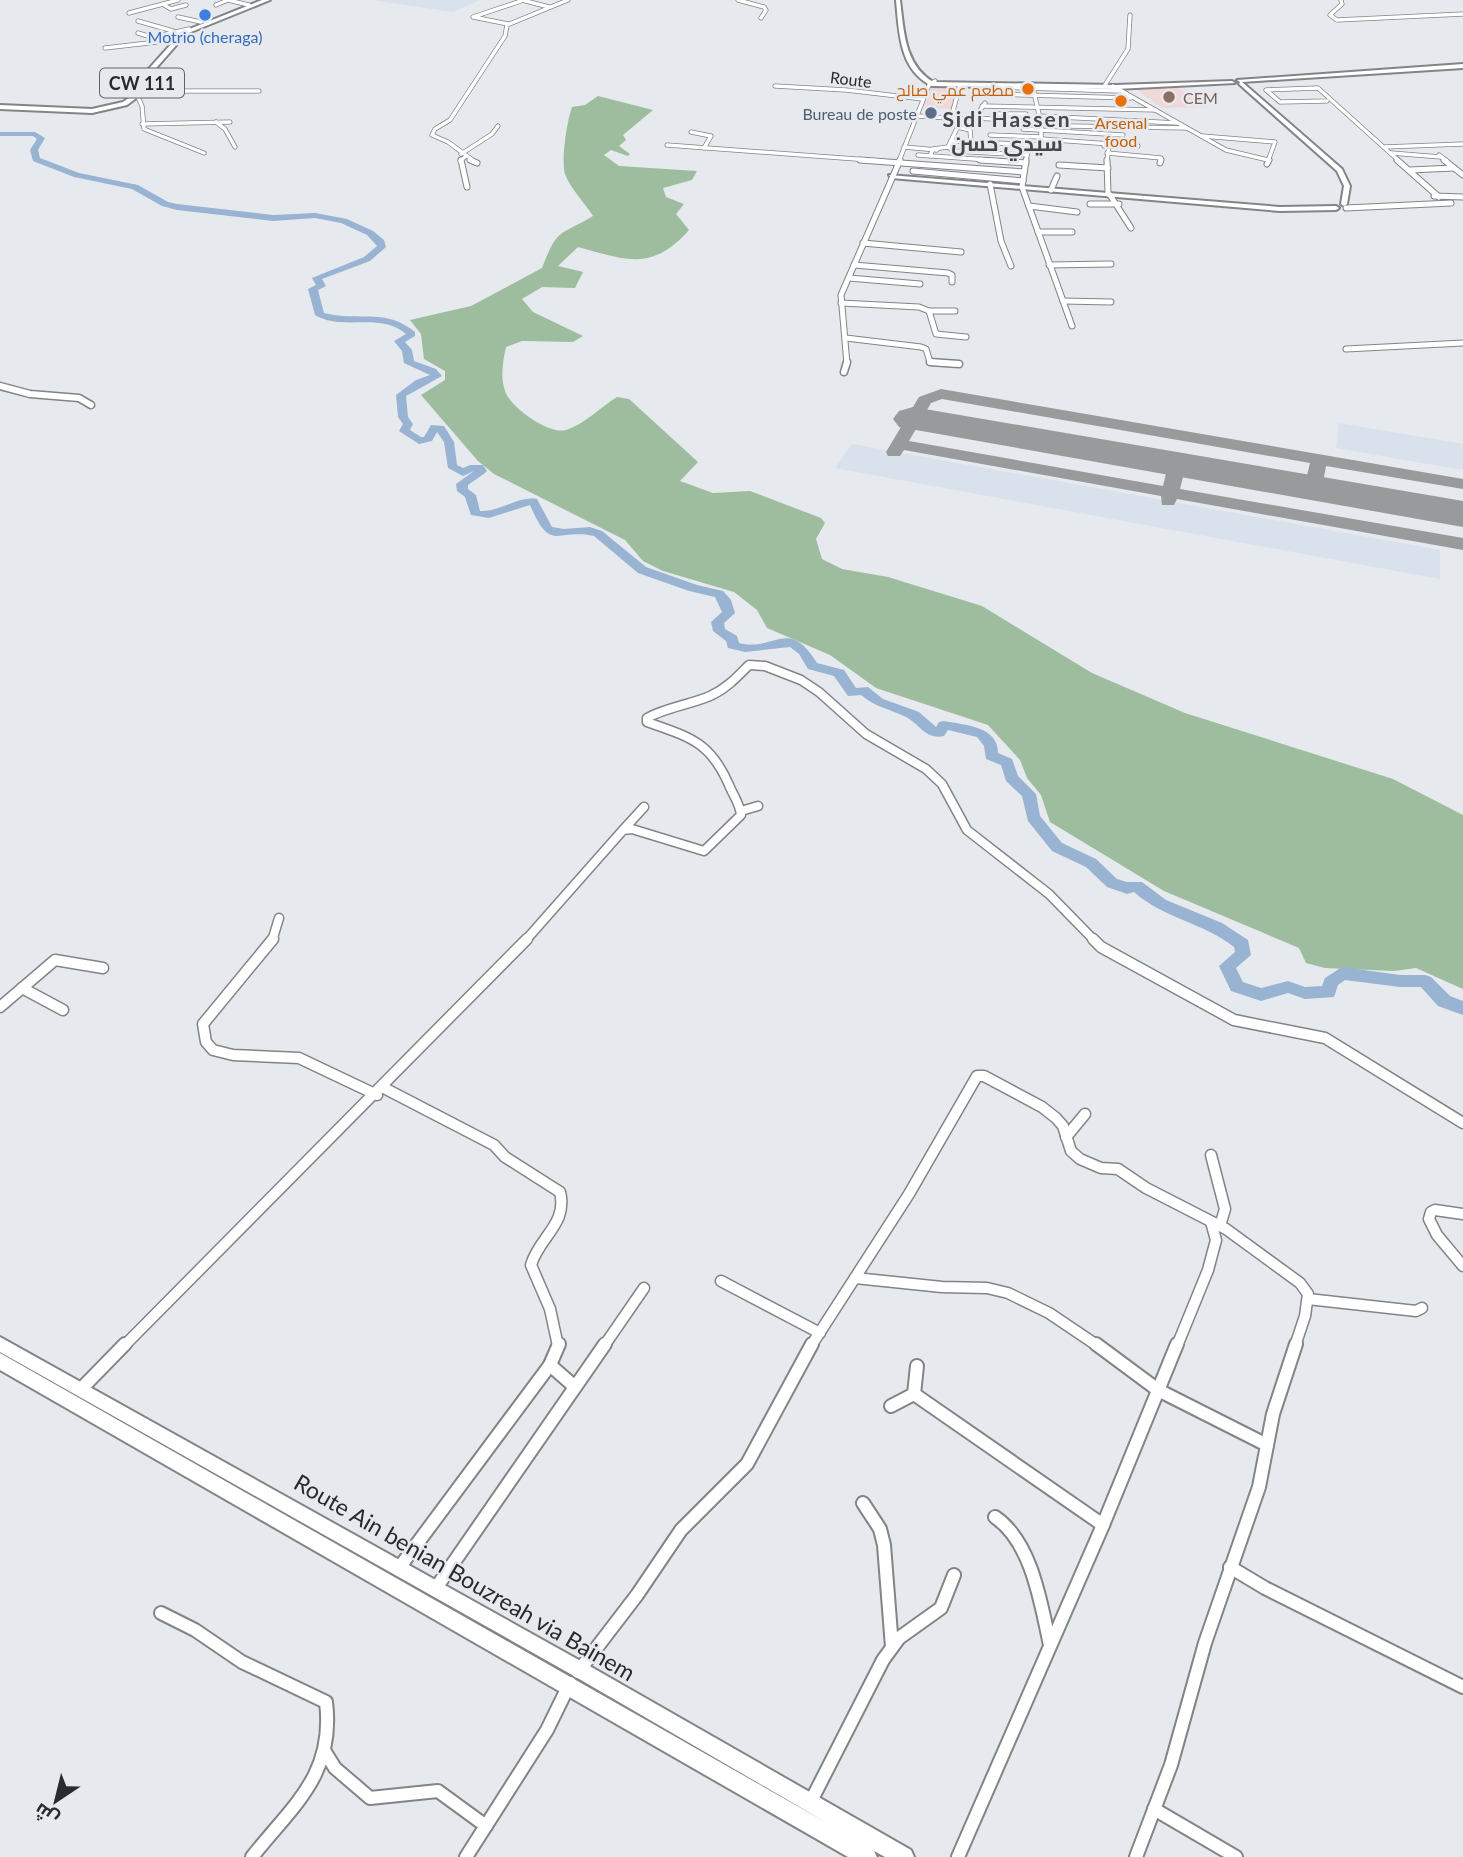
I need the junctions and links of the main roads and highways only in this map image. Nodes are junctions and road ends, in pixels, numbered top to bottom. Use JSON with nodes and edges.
{"nodes":[{"id":1,"x":265,"y":0,"type":"edge"},
{"id":2,"x":187,"y":29,"type":"junction"},
{"id":3,"x":0,"y":106,"type":"edge"}],
"edges":[{"from":1,"to":2,"type":"main road","number":"CW 111"},
{"from":1,"to":2,"type":"main road","number":"CW 111"},
{"from":2,"to":3,"type":"main road","number":"CW 111"},
{"from":2,"to":3,"type":"main road","number":"CW 111"}]}
